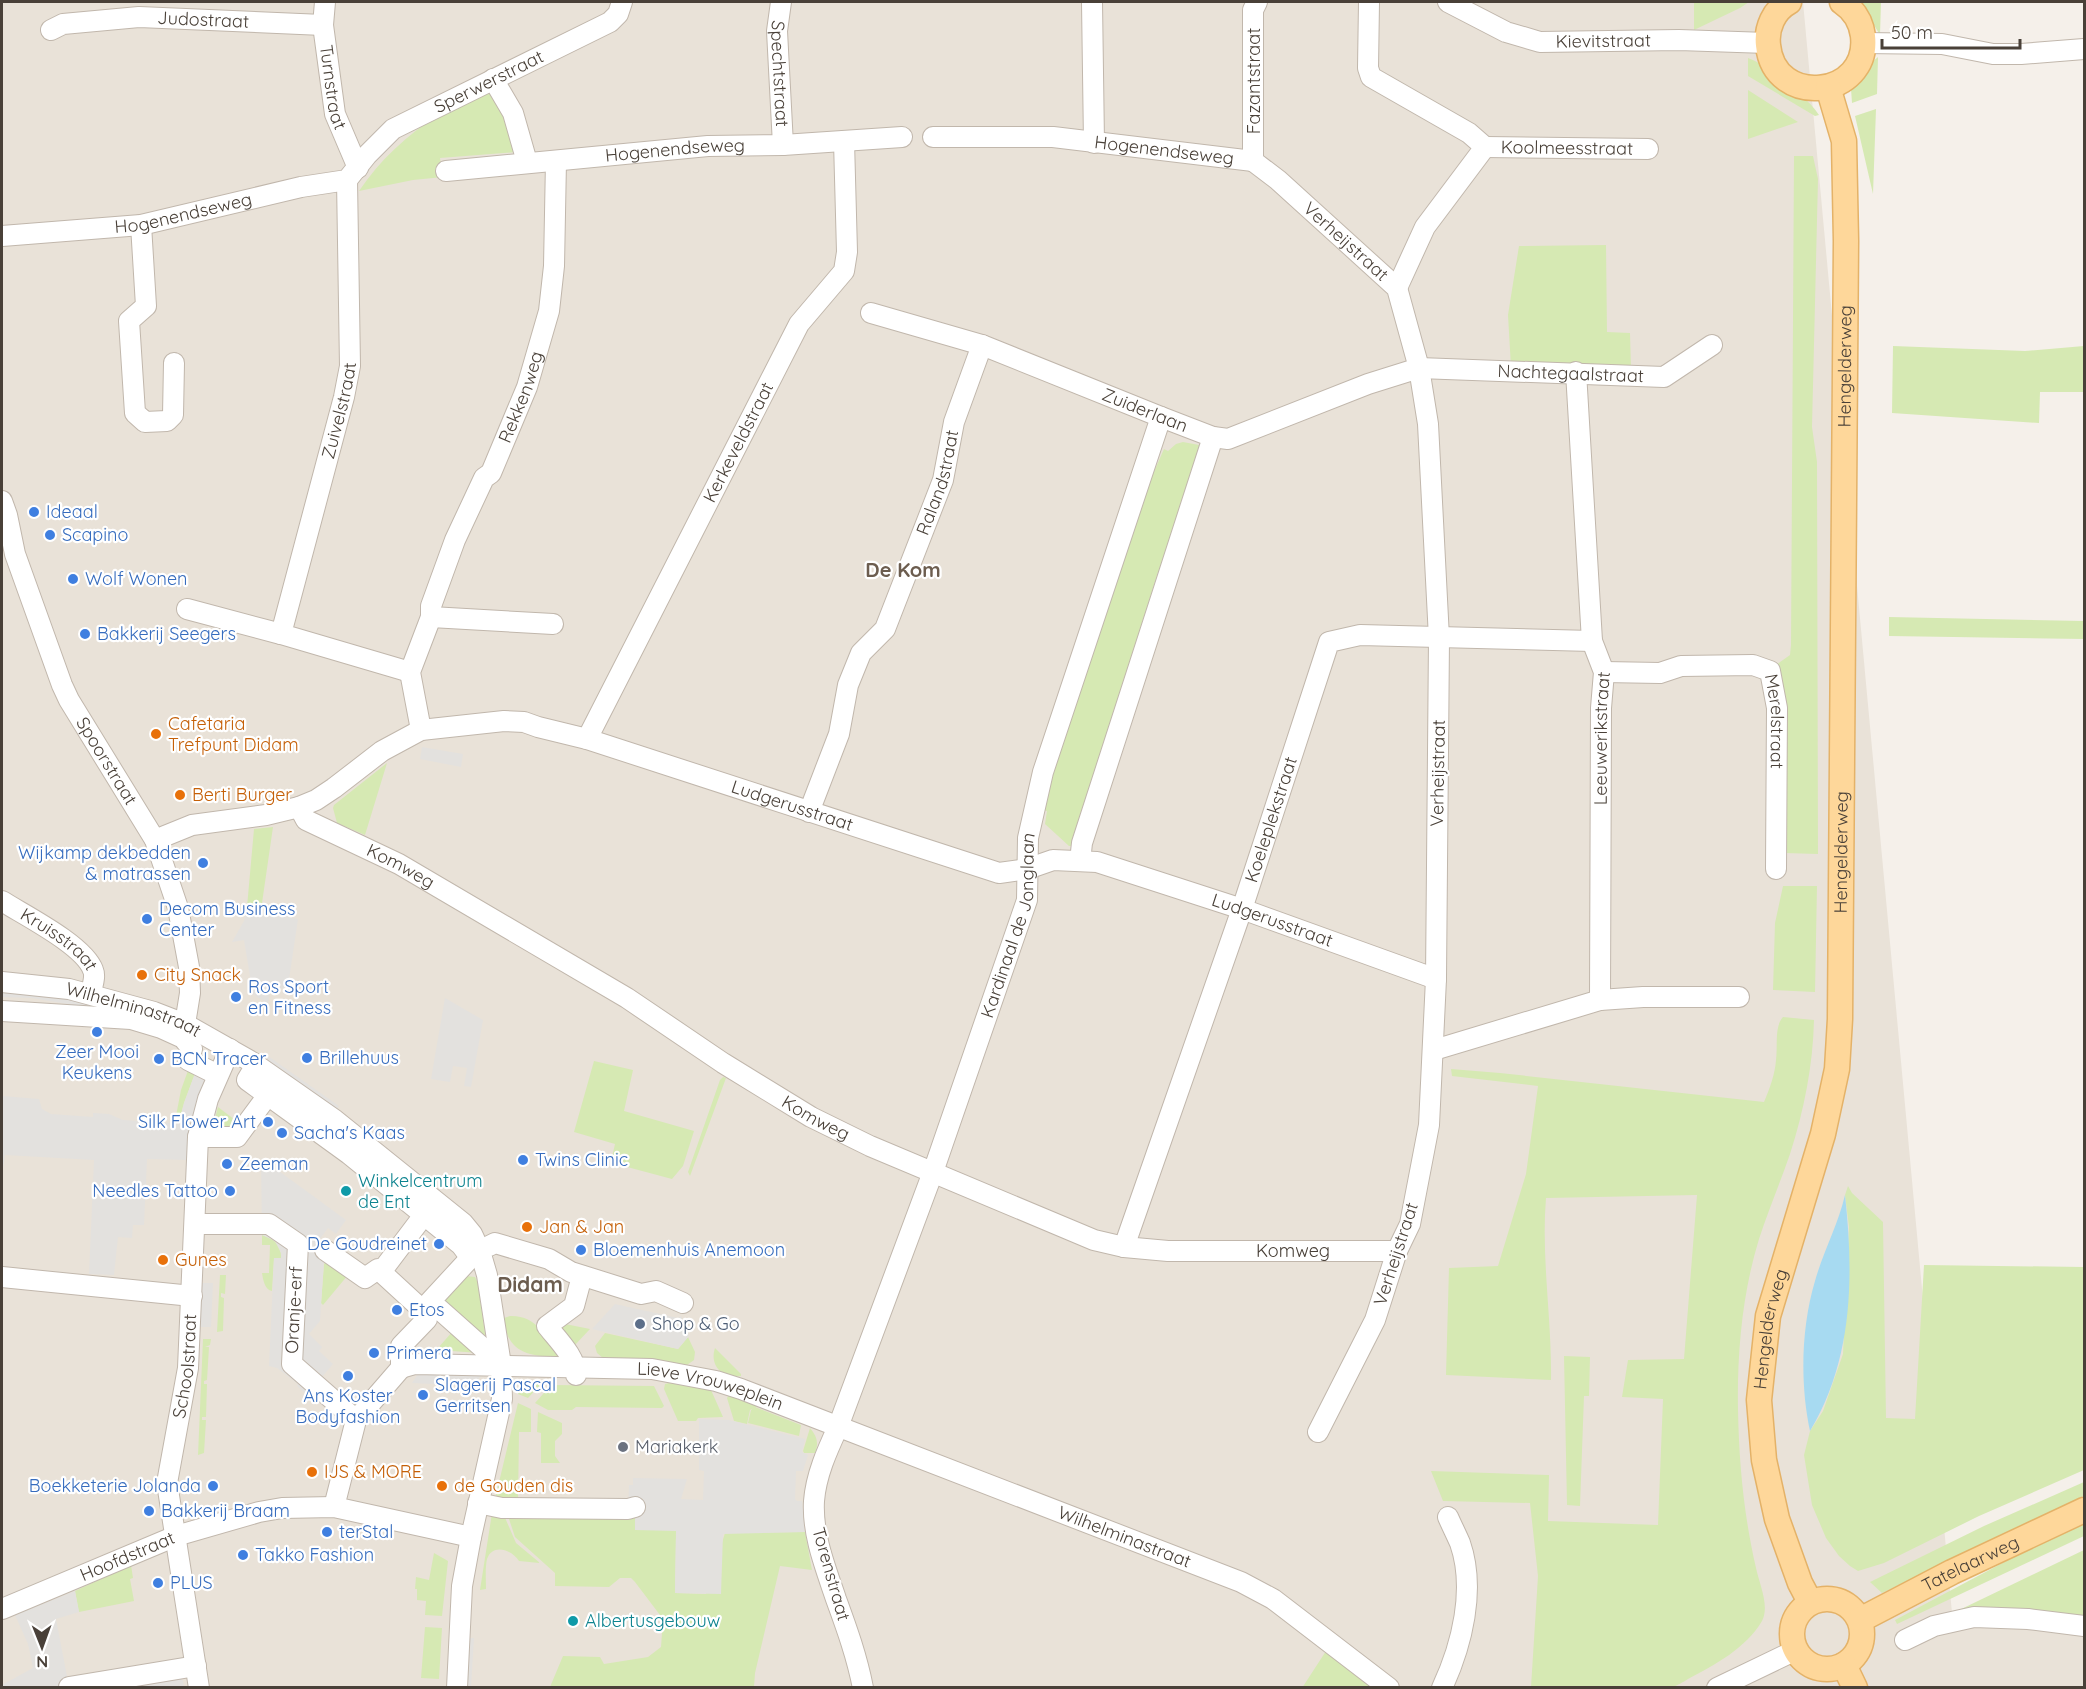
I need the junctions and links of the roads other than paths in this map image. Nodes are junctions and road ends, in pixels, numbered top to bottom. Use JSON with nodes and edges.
{"nodes":[{"id":1,"x":325,"y":2,"type":"edge"},
{"id":2,"x":622,"y":2,"type":"edge"},
{"id":3,"x":781,"y":2,"type":"edge"},
{"id":4,"x":1092,"y":2,"type":"edge"},
{"id":5,"x":1257,"y":2,"type":"edge"},
{"id":6,"x":1369,"y":2,"type":"edge"},
{"id":7,"x":1449,"y":2,"type":"edge"},
{"id":8,"x":1789,"y":2,"type":"edge"},
{"id":9,"x":1842,"y":2,"type":"edge"},
{"id":10,"x":323,"y":25,"type":"junction"},
{"id":11,"x":51,"y":30,"type":"dead end"},
{"id":12,"x":1767,"y":43,"type":"junction"},
{"id":13,"x":1864,"y":43,"type":"junction"},
{"id":14,"x":2085,"y":49,"type":"edge"},
{"id":15,"x":493,"y":79,"type":"junction"},
{"id":16,"x":1828,"y":87,"type":"junction"},
{"id":17,"x":902,"y":137,"type":"dead end"},
{"id":18,"x":933,"y":137,"type":"dead end"},
{"id":19,"x":844,"y":141,"type":"junction"},
{"id":20,"x":1094,"y":143,"type":"junction"},
{"id":21,"x":783,"y":145,"type":"junction"},
{"id":22,"x":1485,"y":147,"type":"junction"},
{"id":23,"x":1648,"y":149,"type":"dead end"},
{"id":24,"x":556,"y":161,"type":"junction"},
{"id":25,"x":1252,"y":161,"type":"junction"},
{"id":26,"x":527,"y":162,"type":"junction"},
{"id":27,"x":446,"y":171,"type":"dead end"},
{"id":28,"x":352,"y":174,"type":"junction"},
{"id":29,"x":141,"y":225,"type":"junction"},
{"id":30,"x":2,"y":236,"type":"edge"},
{"id":31,"x":1396,"y":288,"type":"junction"},
{"id":32,"x":871,"y":313,"type":"dead end"},
{"id":33,"x":982,"y":345,"type":"junction"},
{"id":34,"x":1712,"y":345,"type":"dead end"},
{"id":35,"x":174,"y":363,"type":"dead end"},
{"id":36,"x":1419,"y":368,"type":"junction"},
{"id":37,"x":1576,"y":372,"type":"junction"},
{"id":38,"x":1161,"y":417,"type":"junction"},
{"id":39,"x":1213,"y":437,"type":"junction"},
{"id":40,"x":2,"y":501,"type":"edge"},
{"id":41,"x":188,"y":609,"type":"dead end"},
{"id":42,"x":431,"y":617,"type":"junction"},
{"id":43,"x":553,"y":624,"type":"dead end"},
{"id":44,"x":281,"y":633,"type":"junction"},
{"id":45,"x":1439,"y":638,"type":"junction"},
{"id":46,"x":1592,"y":641,"type":"junction"},
{"id":47,"x":410,"y":672,"type":"junction"},
{"id":48,"x":1604,"y":672,"type":"junction"},
{"id":49,"x":421,"y":730,"type":"junction"},
{"id":50,"x":587,"y":739,"type":"junction"},
{"id":51,"x":299,"y":807,"type":"junction"},
{"id":52,"x":809,"y":812,"type":"junction"},
{"id":53,"x":155,"y":840,"type":"junction"},
{"id":54,"x":1080,"y":861,"type":"junction"},
{"id":55,"x":1776,"y":868,"type":"dead end"},
{"id":56,"x":1027,"y":869,"type":"junction"},
{"id":57,"x":2,"y":901,"type":"edge"},
{"id":58,"x":1242,"y":909,"type":"junction"},
{"id":59,"x":1436,"y":979,"type":"junction"},
{"id":60,"x":2,"y":982,"type":"edge"},
{"id":61,"x":91,"y":993,"type":"junction"},
{"id":62,"x":1739,"y":997,"type":"dead end"},
{"id":63,"x":1600,"y":1000,"type":"junction"},
{"id":64,"x":2,"y":1011,"type":"edge"},
{"id":65,"x":185,"y":1024,"type":"junction"},
{"id":66,"x":230,"y":1049,"type":"junction"},
{"id":67,"x":1434,"y":1050,"type":"junction"},
{"id":68,"x":252,"y":1073,"type":"junction"},
{"id":69,"x":267,"y":1095,"type":"junction"},
{"id":70,"x":198,"y":1137,"type":"junction"},
{"id":71,"x":933,"y":1172,"type":"junction"},
{"id":72,"x":424,"y":1215,"type":"junction"},
{"id":73,"x":196,"y":1224,"type":"junction"},
{"id":74,"x":1124,"y":1247,"type":"junction"},
{"id":75,"x":325,"y":1250,"type":"dead end"},
{"id":76,"x":1397,"y":1251,"type":"junction"},
{"id":77,"x":477,"y":1252,"type":"junction"},
{"id":78,"x":381,"y":1272,"type":"junction"},
{"id":79,"x":582,"y":1276,"type":"junction"},
{"id":80,"x":2,"y":1277,"type":"edge"},
{"id":81,"x":192,"y":1296,"type":"junction"},
{"id":82,"x":683,"y":1303,"type":"dead end"},
{"id":83,"x":421,"y":1306,"type":"junction"},
{"id":84,"x":494,"y":1360,"type":"junction"},
{"id":85,"x":401,"y":1368,"type":"junction"},
{"id":86,"x":576,"y":1371,"type":"junction"},
{"id":87,"x":356,"y":1420,"type":"junction"},
{"id":88,"x":838,"y":1427,"type":"junction"},
{"id":89,"x":1318,"y":1432,"type":"dead end"},
{"id":90,"x":478,"y":1503,"type":"junction"},
{"id":91,"x":334,"y":1507,"type":"junction"},
{"id":92,"x":635,"y":1507,"type":"dead end"},
{"id":93,"x":2085,"y":1510,"type":"edge"},
{"id":94,"x":1448,"y":1517,"type":"dead end"},
{"id":95,"x":176,"y":1536,"type":"junction"},
{"id":96,"x":471,"y":1537,"type":"junction"},
{"id":97,"x":1810,"y":1602,"type":"junction"},
{"id":98,"x":2,"y":1609,"type":"edge"},
{"id":99,"x":1860,"y":1620,"type":"junction"},
{"id":100,"x":2085,"y":1626,"type":"edge"},
{"id":101,"x":1905,"y":1640,"type":"dead end"},
{"id":102,"x":1796,"y":1650,"type":"junction"},
{"id":103,"x":1844,"y":1665,"type":"junction"},
{"id":104,"x":196,"y":1666,"type":"junction"},
{"id":105,"x":69,"y":1688,"type":"edge"},
{"id":106,"x":199,"y":1688,"type":"edge"},
{"id":107,"x":457,"y":1688,"type":"edge"},
{"id":108,"x":862,"y":1688,"type":"edge"},
{"id":109,"x":1389,"y":1688,"type":"edge"},
{"id":110,"x":1442,"y":1688,"type":"edge"},
{"id":111,"x":1717,"y":1688,"type":"edge"},
{"id":112,"x":1855,"y":1688,"type":"edge"}],
"edges":[{"from":1,"to":10,"type":"street","name":"Turnstraat"},
{"from":2,"to":15,"type":"street","name":"Sperwerstraat"},
{"from":3,"to":21,"type":"street","name":"Spechtstraat"},
{"from":4,"to":20,"type":"street"},
{"from":5,"to":25,"type":"street","name":"Fazantstraat"},
{"from":6,"to":22,"type":"street","name":"Koolmeesstraat"},
{"from":7,"to":12,"type":"street","name":"Kievitstraat"},
{"from":8,"to":12,"type":"main road"},
{"from":9,"to":13,"type":"main road"},
{"from":10,"to":11,"type":"street","name":"Judostraat"},
{"from":10,"to":28,"type":"street","name":"Turnstraat"},
{"from":12,"to":16,"type":"main road"},
{"from":13,"to":14,"type":"street"},
{"from":13,"to":16,"type":"main road"},
{"from":15,"to":26,"type":"street"},
{"from":15,"to":28,"type":"street","name":"Sperwerstraat"},
{"from":16,"to":97,"type":"main road","name":"Hengelderweg"},
{"from":17,"to":19,"type":"street","name":"Hogenendseweg"},
{"from":18,"to":20,"type":"street","name":"Hogenendseweg"},
{"from":19,"to":21,"type":"street","name":"Hogenendseweg"},
{"from":19,"to":50,"type":"street","name":"Kerkeveldstraat"},
{"from":20,"to":25,"type":"street","name":"Hogenendseweg"},
{"from":21,"to":24,"type":"street","name":"Hogenendseweg"},
{"from":22,"to":23,"type":"street","name":"Koolmeesstraat"},
{"from":22,"to":31,"type":"street","name":"Koolmeesstraat"},
{"from":24,"to":26,"type":"street","name":"Hogenendseweg"},
{"from":24,"to":42,"type":"street","name":"Rekkenweg"},
{"from":25,"to":31,"type":"street","name":"Verheijstraat"},
{"from":26,"to":27,"type":"street","name":"Hogenendseweg"},
{"from":28,"to":29,"type":"street","name":"Hogenendseweg"},
{"from":28,"to":44,"type":"street","name":"Zuivelstraat"},
{"from":29,"to":30,"type":"street","name":"Hogenendseweg"},
{"from":29,"to":35,"type":"street"},
{"from":31,"to":36,"type":"street","name":"Verheijstraat"},
{"from":32,"to":33,"type":"street","name":"Zuiderlaan"},
{"from":33,"to":38,"type":"street","name":"Zuiderlaan"},
{"from":33,"to":52,"type":"street","name":"Ralandstraat"},
{"from":34,"to":37,"type":"street","name":"Nachtegaalstraat"},
{"from":36,"to":37,"type":"street","name":"Nachtegaalstraat"},
{"from":36,"to":39,"type":"street","name":"Zuiderlaan"},
{"from":36,"to":45,"type":"street","name":"Verheijstraat"},
{"from":37,"to":46,"type":"street","name":"Leeuwerikstraat"},
{"from":38,"to":39,"type":"street","name":"Zuiderlaan"},
{"from":38,"to":56,"type":"street","name":"Kardinaal de Jonglaan"},
{"from":39,"to":54,"type":"street"},
{"from":40,"to":53,"type":"street","name":"Spoorstraat"},
{"from":41,"to":44,"type":"street"},
{"from":42,"to":43,"type":"street"},
{"from":42,"to":47,"type":"street","name":"Rekkenweg"},
{"from":44,"to":47,"type":"street"},
{"from":45,"to":46,"type":"street","name":"Koeleplekstraat"},
{"from":45,"to":58,"type":"street","name":"Koeleplekstraat"},
{"from":45,"to":59,"type":"street","name":"Verheijstraat"},
{"from":46,"to":48,"type":"street","name":"Leeuwerikstraat"},
{"from":47,"to":49,"type":"street"},
{"from":48,"to":55,"type":"street","name":"Merelstraat"},
{"from":48,"to":63,"type":"street","name":"Leeuwerikstraat"},
{"from":49,"to":50,"type":"street","name":"Ludgerusstraat"},
{"from":49,"to":51,"type":"street","name":"Ludgerusstraat"},
{"from":50,"to":52,"type":"street","name":"Ludgerusstraat"},
{"from":51,"to":53,"type":"street","name":"Ludgerusstraat"},
{"from":51,"to":71,"type":"street","name":"Komweg"},
{"from":52,"to":56,"type":"street","name":"Ludgerusstraat"},
{"from":53,"to":65,"type":"street","name":"Spoorstraat"},
{"from":54,"to":56,"type":"street","name":"Ludgerusstraat"},
{"from":54,"to":58,"type":"street","name":"Ludgerusstraat"},
{"from":56,"to":71,"type":"street","name":"Kardinaal de Jonglaan"},
{"from":57,"to":61,"type":"street","name":"Kruisstraat"},
{"from":58,"to":59,"type":"street","name":"Ludgerusstraat"},
{"from":58,"to":74,"type":"street","name":"Koeleplekstraat"},
{"from":59,"to":67,"type":"street","name":"Verheijstraat"},
{"from":60,"to":61,"type":"street","name":"Wilhelminastraat"},
{"from":61,"to":65,"type":"street","name":"Wilhelminastraat"},
{"from":62,"to":63,"type":"street"},
{"from":63,"to":67,"type":"street"},
{"from":64,"to":68,"type":"street","name":"Wilhelminastraat"},
{"from":65,"to":66,"type":"street","name":"Wilhelminastraat"},
{"from":66,"to":68,"type":"street","name":"Wilhelminastraat"},
{"from":66,"to":70,"type":"street","name":"Schoolstraat"},
{"from":67,"to":76,"type":"street","name":"Verheijstraat"},
{"from":68,"to":69,"type":"street","name":"Wilhelminastraat"},
{"from":68,"to":84,"type":"street","name":"Wilhelminastraat"},
{"from":69,"to":70,"type":"street"},
{"from":69,"to":72,"type":"street","name":"Wilhelminastraat"},
{"from":70,"to":73,"type":"street","name":"Schoolstraat"},
{"from":71,"to":74,"type":"street","name":"Komweg"},
{"from":71,"to":88,"type":"street","name":"Kardinaal de Jonglaan"},
{"from":72,"to":77,"type":"street","name":"Wilhelminastraat"},
{"from":72,"to":78,"type":"street"},
{"from":73,"to":81,"type":"street","name":"Schoolstraat"},
{"from":73,"to":87,"type":"street","name":"Oranje-erf"},
{"from":74,"to":76,"type":"street","name":"Komweg"},
{"from":75,"to":78,"type":"street"},
{"from":76,"to":89,"type":"street","name":"Verheijstraat"},
{"from":77,"to":79,"type":"street"},
{"from":77,"to":83,"type":"street"},
{"from":78,"to":83,"type":"street"},
{"from":79,"to":82,"type":"street"},
{"from":79,"to":86,"type":"street"},
{"from":80,"to":81,"type":"street"},
{"from":81,"to":95,"type":"street","name":"Schoolstraat"},
{"from":83,"to":84,"type":"street"},
{"from":83,"to":85,"type":"street"},
{"from":84,"to":85,"type":"street","name":"Lieve Vrouweplein"},
{"from":84,"to":86,"type":"street","name":"Lieve Vrouweplein"},
{"from":84,"to":90,"type":"street","name":"Wilhelminastraat"},
{"from":85,"to":87,"type":"street"},
{"from":86,"to":88,"type":"street","name":"Lieve Vrouweplein"},
{"from":87,"to":91,"type":"street"},
{"from":88,"to":108,"type":"street","name":"Torenstraat"},
{"from":88,"to":109,"type":"street","name":"Wilhelminastraat"},
{"from":90,"to":92,"type":"street"},
{"from":90,"to":96,"type":"street","name":"Wilhelminastraat"},
{"from":91,"to":95,"type":"street","name":"Hoofdstraat"},
{"from":91,"to":96,"type":"street","name":"Hoofdstraat"},
{"from":93,"to":99,"type":"main road","name":"Tatelaarweg"},
{"from":94,"to":110,"type":"street"},
{"from":95,"to":98,"type":"street","name":"Hoofdstraat"},
{"from":95,"to":104,"type":"street","name":"Schoolstraat"},
{"from":96,"to":107,"type":"street","name":"Wilhelminastraat"},
{"from":97,"to":99,"type":"main road"},
{"from":97,"to":102,"type":"main road"},
{"from":99,"to":103,"type":"main road"},
{"from":100,"to":101,"type":"street"},
{"from":102,"to":103,"type":"main road"},
{"from":102,"to":111,"type":"street"},
{"from":103,"to":112,"type":"main road"},
{"from":104,"to":105,"type":"street"},
{"from":104,"to":106,"type":"street","name":"Schoolstraat"}]}
